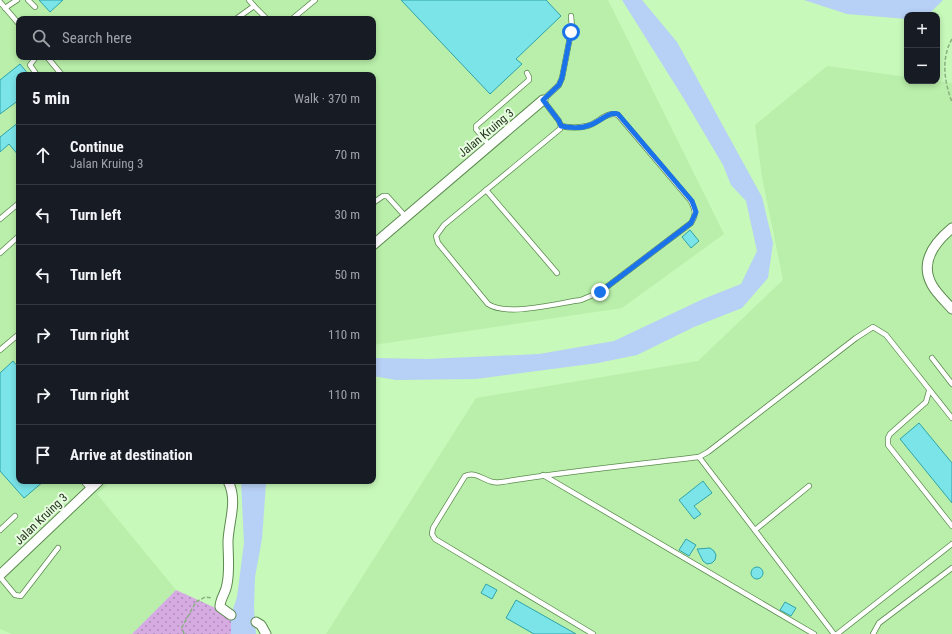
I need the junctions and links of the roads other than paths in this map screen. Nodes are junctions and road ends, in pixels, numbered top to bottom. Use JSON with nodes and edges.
{"nodes":[{"id":1,"x":17,"y":0,"type":"edge"},
{"id":2,"x":28,"y":0,"type":"edge"},
{"id":3,"x":249,"y":0,"type":"edge"},
{"id":4,"x":315,"y":0,"type":"edge"},
{"id":5,"x":0,"y":2,"type":"edge"},
{"id":6,"x":254,"y":6,"type":"junction"},
{"id":7,"x":34,"y":7,"type":"dead end"},
{"id":8,"x":5,"y":8,"type":"junction"},
{"id":9,"x":240,"y":16,"type":"edge"},
{"id":10,"x":264,"y":16,"type":"edge"},
{"id":11,"x":296,"y":16,"type":"edge"},
{"id":12,"x":571,"y":16,"type":"dead end"},
{"id":13,"x":16,"y":21,"type":"edge"},
{"id":14,"x":34,"y":60,"type":"edge"},
{"id":15,"x":50,"y":60,"type":"edge"},
{"id":16,"x":35,"y":72,"type":"edge"},
{"id":17,"x":60,"y":72,"type":"edge"},
{"id":18,"x":527,"y":73,"type":"dead end"},
{"id":19,"x":543,"y":100,"type":"junction"},
{"id":20,"x":561,"y":126,"type":"junction"},
{"id":21,"x":489,"y":145,"type":"junction"},
{"id":22,"x":486,"y":190,"type":"junction"},
{"id":23,"x":376,"y":201,"type":"edge"},
{"id":24,"x":16,"y":205,"type":"edge"},
{"id":25,"x":1,"y":216,"type":"edge"},
{"id":26,"x":405,"y":216,"type":"junction"},
{"id":27,"x":952,"y":228,"type":"edge"},
{"id":28,"x":16,"y":239,"type":"edge"},
{"id":29,"x":376,"y":242,"type":"edge"},
{"id":30,"x":0,"y":253,"type":"edge"},
{"id":31,"x":557,"y":273,"type":"dead end"},
{"id":32,"x":952,"y":309,"type":"edge"},
{"id":33,"x":16,"y":337,"type":"edge"},
{"id":34,"x":0,"y":350,"type":"edge"},
{"id":35,"x":932,"y":358,"type":"dead end"},
{"id":36,"x":952,"y":384,"type":"edge"},
{"id":37,"x":929,"y":391,"type":"junction"},
{"id":38,"x":952,"y":418,"type":"edge"},
{"id":39,"x":699,"y":458,"type":"junction"},
{"id":40,"x":543,"y":475,"type":"junction"},
{"id":41,"x":86,"y":484,"type":"edge"},
{"id":42,"x":96,"y":484,"type":"edge"},
{"id":43,"x":229,"y":484,"type":"edge"},
{"id":44,"x":809,"y":486,"type":"dead end"},
{"id":45,"x":90,"y":489,"type":"junction"},
{"id":46,"x":15,"y":516,"type":"dead end"},
{"id":47,"x":952,"y":526,"type":"edge"},
{"id":48,"x":0,"y":530,"type":"edge"},
{"id":49,"x":755,"y":530,"type":"junction"},
{"id":50,"x":952,"y":544,"type":"edge"},
{"id":51,"x":58,"y":548,"type":"dead end"},
{"id":52,"x":952,"y":568,"type":"edge"},
{"id":53,"x":0,"y":576,"type":"edge"},
{"id":54,"x":231,"y":615,"type":"dead end"},
{"id":55,"x":256,"y":622,"type":"dead end"},
{"id":56,"x":266,"y":634,"type":"edge"},
{"id":57,"x":593,"y":634,"type":"edge"},
{"id":58,"x":814,"y":634,"type":"edge"},
{"id":59,"x":834,"y":634,"type":"edge"},
{"id":60,"x":837,"y":634,"type":"edge"},
{"id":61,"x":873,"y":634,"type":"edge"}],
"edges":[{"from":1,"to":8,"type":"lane"},
{"from":2,"to":7,"type":"lane"},
{"from":3,"to":6,"type":"lane"},
{"from":4,"to":11,"type":"lane"},
{"from":5,"to":8,"type":"lane"},
{"from":6,"to":9,"type":"lane"},
{"from":6,"to":10,"type":"lane"},
{"from":8,"to":13,"type":"lane"},
{"from":12,"to":19,"type":"lane","name":"Jalan Kruing 3"},
{"from":14,"to":16,"type":"lane"},
{"from":15,"to":17,"type":"lane"},
{"from":18,"to":21,"type":"lane"},
{"from":19,"to":20,"type":"lane"},
{"from":19,"to":21,"type":"street","name":"Jalan Kruing 3"},
{"from":20,"to":22,"type":"lane"},
{"from":20,"to":22,"type":"lane"},
{"from":21,"to":26,"type":"street","name":"Jalan Kruing 3"},
{"from":22,"to":31,"type":"lane"},
{"from":23,"to":26,"type":"lane"},
{"from":24,"to":25,"type":"lane"},
{"from":26,"to":29,"type":"street","name":"Jalan Kruing 3"},
{"from":27,"to":32,"type":"street"},
{"from":28,"to":30,"type":"lane"},
{"from":33,"to":34,"type":"lane"},
{"from":35,"to":36,"type":"lane"},
{"from":37,"to":38,"type":"lane"},
{"from":37,"to":39,"type":"lane"},
{"from":37,"to":47,"type":"lane"},
{"from":39,"to":40,"type":"lane"},
{"from":39,"to":49,"type":"lane"},
{"from":40,"to":57,"type":"lane"},
{"from":40,"to":58,"type":"lane"},
{"from":41,"to":45,"type":"lane"},
{"from":42,"to":45,"type":"street","name":"Jalan Kruing 3"},
{"from":43,"to":54,"type":"street"},
{"from":44,"to":49,"type":"lane"},
{"from":45,"to":53,"type":"street","name":"Jalan Kruing 3"},
{"from":46,"to":48,"type":"lane"},
{"from":49,"to":59,"type":"lane"},
{"from":50,"to":60,"type":"lane"},
{"from":51,"to":53,"type":"lane"},
{"from":52,"to":61,"type":"lane"},
{"from":55,"to":56,"type":"street"}]}
